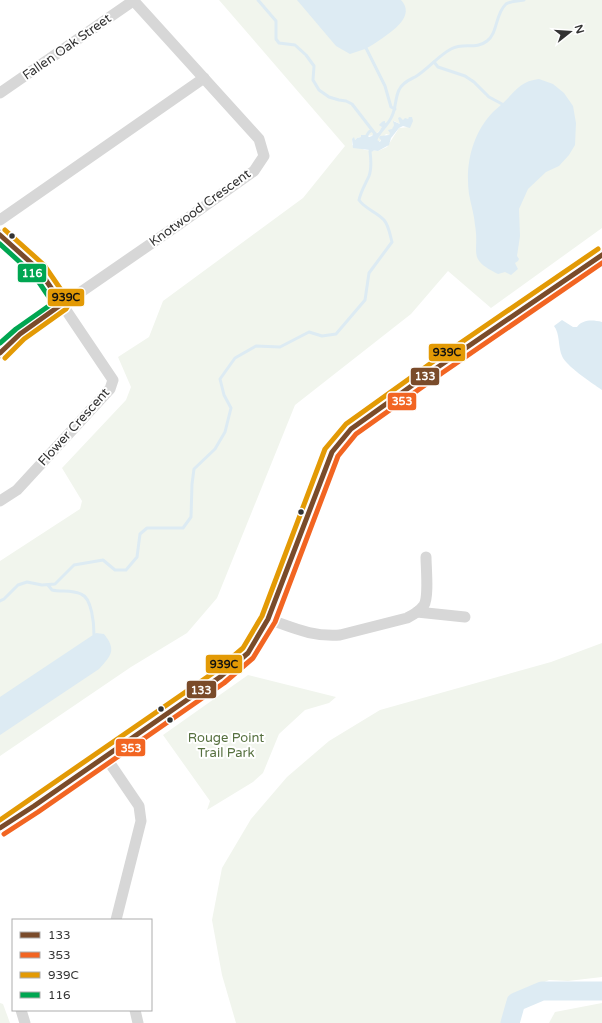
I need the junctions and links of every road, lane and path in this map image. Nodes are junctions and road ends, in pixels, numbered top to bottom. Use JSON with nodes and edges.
{"nodes":[{"id":1,"x":133,"y":0,"type":"edge"},
{"id":2,"x":204,"y":78,"type":"junction"},
{"id":3,"x":0,"y":93,"type":"edge"},
{"id":4,"x":0,"y":220,"type":"edge"},
{"id":5,"x":0,"y":235,"type":"edge"},
{"id":6,"x":602,"y":255,"type":"edge"},
{"id":7,"x":62,"y":304,"type":"junction"},
{"id":8,"x":0,"y":353,"type":"edge"},
{"id":9,"x":0,"y":501,"type":"edge"},
{"id":10,"x":426,"y":557,"type":"dead end"},
{"id":11,"x":416,"y":612,"type":"junction"},
{"id":12,"x":465,"y":617,"type":"dead end"},
{"id":13,"x":268,"y":619,"type":"junction"},
{"id":14,"x":105,"y":756,"type":"junction"},
{"id":15,"x":0,"y":828,"type":"edge"},
{"id":16,"x":116,"y":919,"type":"edge"},
{"id":17,"x":21,"y":1011,"type":"edge"},
{"id":18,"x":135,"y":1011,"type":"edge"},
{"id":19,"x":25,"y":1023,"type":"edge"},
{"id":20,"x":138,"y":1023,"type":"edge"}],
"edges":[{"from":1,"to":2,"type":"street","name":"Knotwood Crescent"},
{"from":1,"to":3,"type":"street","name":"Fallen Oak Street"},
{"from":2,"to":4,"type":"street"},
{"from":2,"to":7,"type":"street","name":"Knotwood Crescent"},
{"from":5,"to":7,"type":"street"},
{"from":6,"to":13,"type":"street"},
{"from":7,"to":8,"type":"street","name":"Knotwood Crescent"},
{"from":7,"to":9,"type":"street","name":"Flower Crescent"},
{"from":10,"to":11,"type":"street"},
{"from":11,"to":12,"type":"street"},
{"from":11,"to":13,"type":"street"},
{"from":13,"to":14,"type":"street"},
{"from":14,"to":15,"type":"street"},
{"from":14,"to":16,"type":"street"},
{"from":17,"to":19,"type":"street"},
{"from":18,"to":20,"type":"street"}]}
